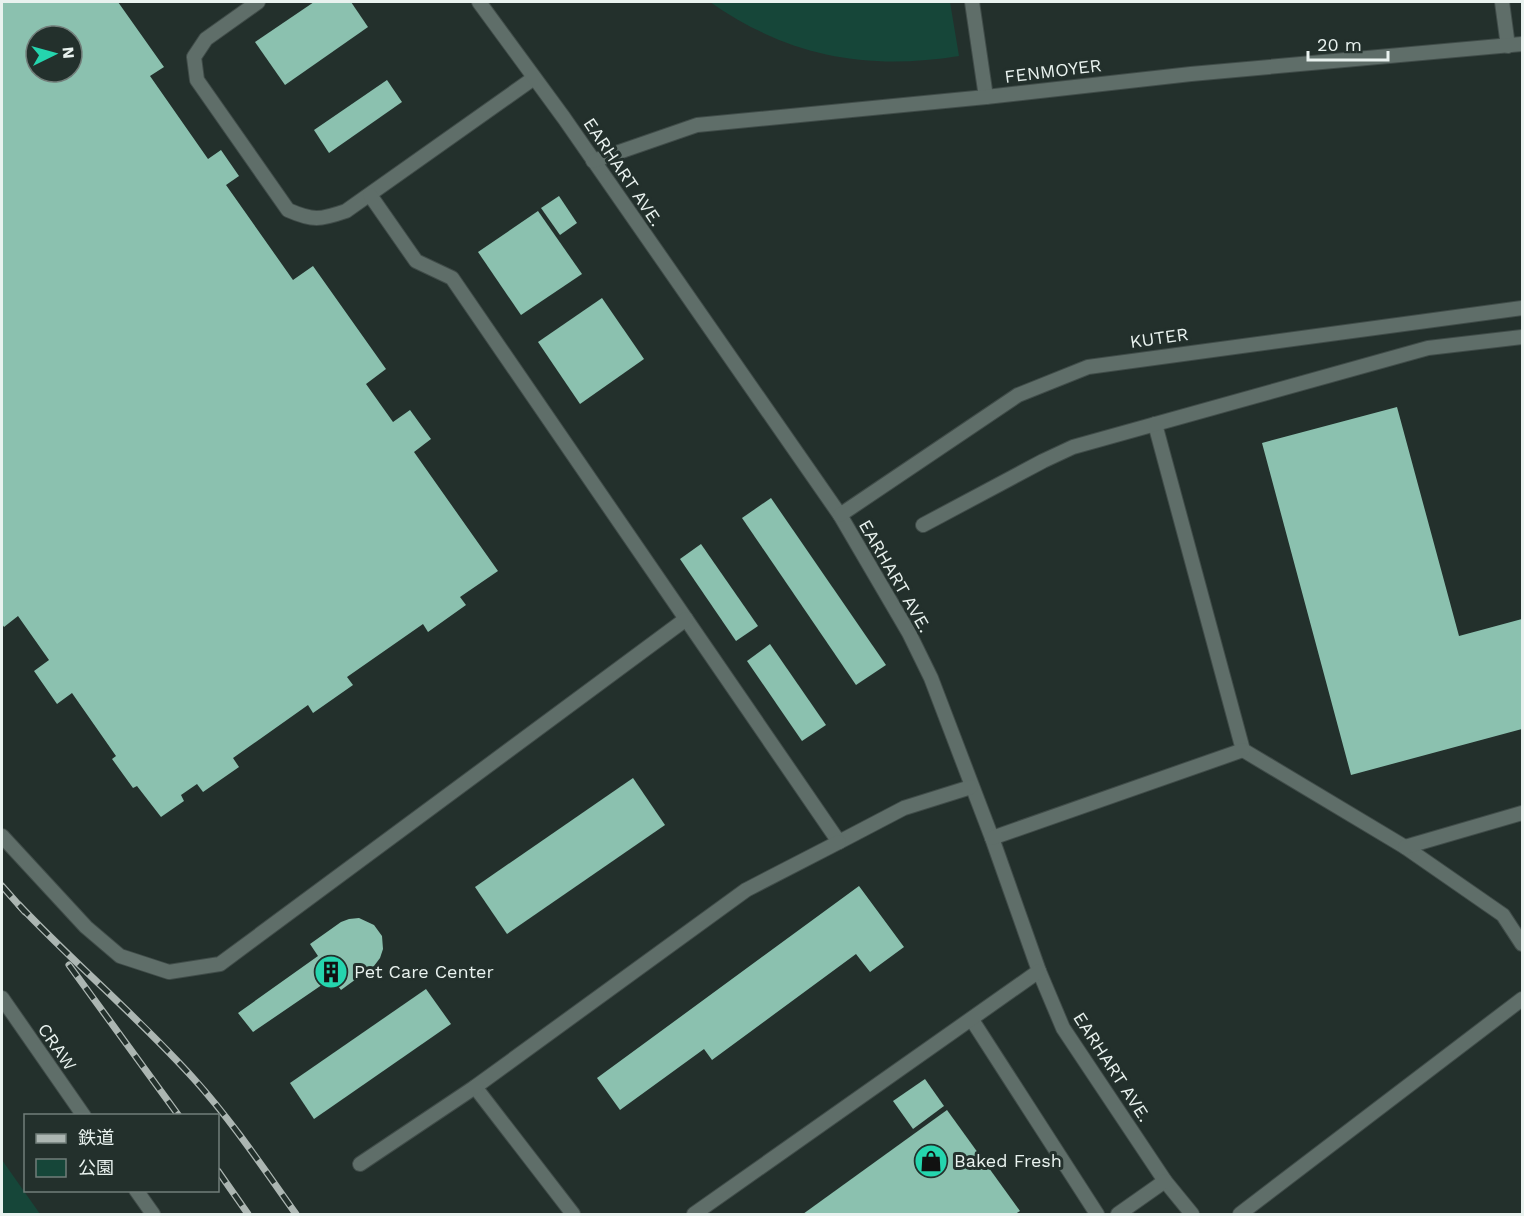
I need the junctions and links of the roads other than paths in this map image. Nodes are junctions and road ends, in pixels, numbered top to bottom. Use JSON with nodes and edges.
{"nodes":[{"id":1,"x":258,"y":2,"type":"edge"},
{"id":2,"x":479,"y":2,"type":"edge"},
{"id":3,"x":972,"y":2,"type":"edge"},
{"id":4,"x":1502,"y":2,"type":"edge"},
{"id":5,"x":1522,"y":44,"type":"edge"},
{"id":6,"x":1508,"y":46,"type":"junction"},
{"id":7,"x":534,"y":78,"type":"junction"},
{"id":8,"x":986,"y":97,"type":"junction"},
{"id":9,"x":593,"y":161,"type":"junction"},
{"id":10,"x":370,"y":195,"type":"junction"},
{"id":11,"x":1522,"y":308,"type":"edge"},
{"id":12,"x":1522,"y":337,"type":"edge"},
{"id":13,"x":1155,"y":424,"type":"junction"},
{"id":14,"x":840,"y":515,"type":"junction"},
{"id":15,"x":924,"y":525,"type":"dead end"},
{"id":16,"x":686,"y":619,"type":"junction"},
{"id":17,"x":1243,"y":750,"type":"junction"},
{"id":18,"x":971,"y":787,"type":"junction"},
{"id":19,"x":1522,"y":813,"type":"edge"},
{"id":20,"x":2,"y":836,"type":"edge"},
{"id":21,"x":992,"y":838,"type":"junction"},
{"id":22,"x":839,"y":842,"type":"junction"},
{"id":23,"x":1405,"y":847,"type":"junction"},
{"id":24,"x":1522,"y":944,"type":"edge"},
{"id":25,"x":1039,"y":971,"type":"junction"},
{"id":26,"x":2,"y":998,"type":"edge"},
{"id":27,"x":1522,"y":999,"type":"edge"},
{"id":28,"x":972,"y":1020,"type":"junction"},
{"id":29,"x":475,"y":1087,"type":"junction"},
{"id":30,"x":83,"y":1114,"type":"edge"},
{"id":31,"x":360,"y":1164,"type":"dead end"},
{"id":32,"x":1165,"y":1181,"type":"junction"},
{"id":33,"x":137,"y":1192,"type":"edge"},
{"id":34,"x":153,"y":1215,"type":"edge"},
{"id":35,"x":573,"y":1215,"type":"edge"},
{"id":36,"x":694,"y":1215,"type":"edge"},
{"id":37,"x":1097,"y":1215,"type":"edge"},
{"id":38,"x":1118,"y":1215,"type":"edge"},
{"id":39,"x":1192,"y":1215,"type":"edge"},
{"id":40,"x":1240,"y":1215,"type":"edge"}],
"edges":[{"from":1,"to":10,"type":"lane"},
{"from":2,"to":7,"type":"lane","name":"EARHART AVE."},
{"from":3,"to":8,"type":"lane"},
{"from":4,"to":6,"type":"lane"},
{"from":5,"to":6,"type":"lane","name":"FENMOYER"},
{"from":6,"to":8,"type":"lane","name":"FENMOYER"},
{"from":7,"to":9,"type":"lane","name":"EARHART AVE."},
{"from":7,"to":10,"type":"lane"},
{"from":8,"to":9,"type":"lane","name":"FENMOYER"},
{"from":9,"to":14,"type":"lane","name":"EARHART AVE."},
{"from":10,"to":16,"type":"lane"},
{"from":11,"to":14,"type":"lane","name":"KUTER"},
{"from":12,"to":13,"type":"lane"},
{"from":13,"to":15,"type":"lane"},
{"from":13,"to":17,"type":"lane"},
{"from":14,"to":18,"type":"lane","name":"EARHART AVE."},
{"from":16,"to":20,"type":"lane"},
{"from":16,"to":22,"type":"lane"},
{"from":17,"to":21,"type":"lane"},
{"from":17,"to":23,"type":"lane"},
{"from":18,"to":21,"type":"lane","name":"EARHART AVE."},
{"from":18,"to":22,"type":"lane"},
{"from":19,"to":23,"type":"lane"},
{"from":21,"to":25,"type":"lane","name":"EARHART AVE."},
{"from":22,"to":29,"type":"lane"},
{"from":23,"to":24,"type":"lane"},
{"from":25,"to":28,"type":"lane"},
{"from":25,"to":32,"type":"lane","name":"EARHART AVE."},
{"from":26,"to":30,"type":"lane","name":"CRAW"},
{"from":27,"to":40,"type":"lane"},
{"from":28,"to":36,"type":"lane"},
{"from":28,"to":37,"type":"lane"},
{"from":29,"to":31,"type":"lane"},
{"from":29,"to":35,"type":"lane"},
{"from":32,"to":38,"type":"lane"},
{"from":32,"to":39,"type":"lane","name":"EARHART AVE."},
{"from":33,"to":34,"type":"lane"}]}
